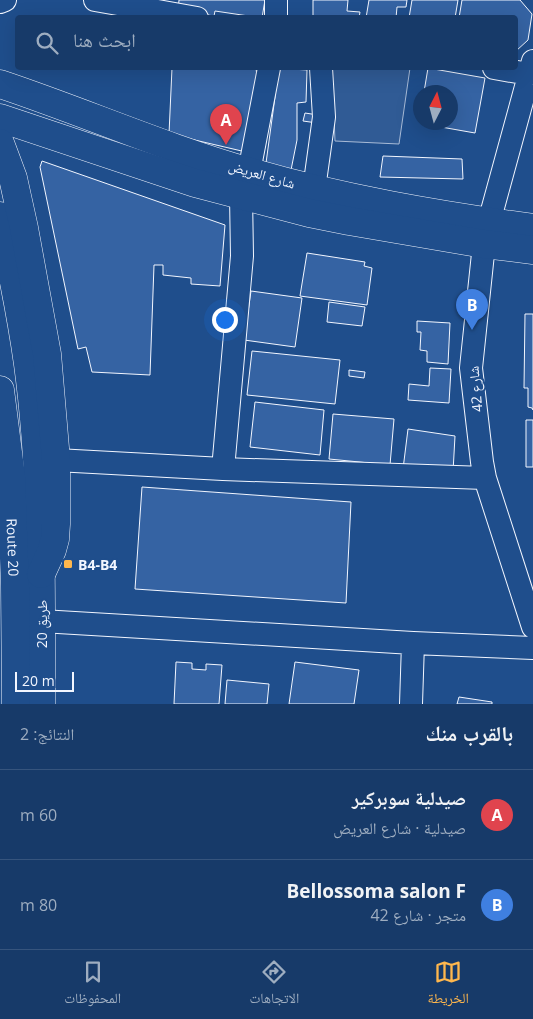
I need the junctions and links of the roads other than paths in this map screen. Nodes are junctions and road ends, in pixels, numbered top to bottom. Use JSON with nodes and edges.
{"nodes":[{"id":1,"x":6,"y":0,"type":"edge"},
{"id":2,"x":95,"y":0,"type":"edge"},
{"id":3,"x":276,"y":0,"type":"edge"},
{"id":4,"x":0,"y":2,"type":"edge"},
{"id":5,"x":180,"y":15,"type":"edge"},
{"id":6,"x":276,"y":15,"type":"edge"},
{"id":7,"x":518,"y":67,"type":"edge"},
{"id":8,"x":531,"y":67,"type":"edge"},
{"id":9,"x":269,"y":70,"type":"edge"},
{"id":10,"x":321,"y":70,"type":"edge"},
{"id":11,"x":0,"y":84,"type":"edge"},
{"id":12,"x":0,"y":118,"type":"edge"},
{"id":13,"x":0,"y":143,"type":"edge"},
{"id":14,"x":245,"y":184,"type":"junction"},
{"id":15,"x":314,"y":189,"type":"junction"},
{"id":16,"x":0,"y":216,"type":"edge"},
{"id":17,"x":533,"y":228,"type":"edge"},
{"id":18,"x":486,"y":233,"type":"junction"},
{"id":19,"x":533,"y":250,"type":"edge"},
{"id":20,"x":0,"y":390,"type":"edge"},
{"id":21,"x":56,"y":460,"type":"junction"},
{"id":22,"x":223,"y":469,"type":"junction"},
{"id":23,"x":6,"y":475,"type":"edge"},
{"id":24,"x":485,"y":478,"type":"junction"},
{"id":25,"x":41,"y":574,"type":"junction"},
{"id":26,"x":41,"y":621,"type":"junction"},
{"id":27,"x":533,"y":627,"type":"edge"},
{"id":28,"x":413,"y":643,"type":"junction"},
{"id":29,"x":533,"y":648,"type":"edge"},
{"id":30,"x":16,"y":704,"type":"edge"},
{"id":31,"x":41,"y":704,"type":"edge"},
{"id":32,"x":410,"y":704,"type":"edge"}],
"edges":[{"from":1,"to":4,"type":"street"},
{"from":2,"to":5,"type":"street"},
{"from":3,"to":6,"type":"street"},
{"from":7,"to":8,"type":"street"},
{"from":8,"to":18,"type":"street","name":"شارع 42"},
{"from":9,"to":14,"type":"street"},
{"from":10,"to":15,"type":"street"},
{"from":11,"to":14,"type":"main road","name":"شارع العريض"},
{"from":12,"to":14,"type":"main road","name":"شارع العريض"},
{"from":13,"to":21,"type":"main road"},
{"from":14,"to":15,"type":"main road","name":"شارع العريض"},
{"from":14,"to":18,"type":"main road","name":"شارع العريض"},
{"from":14,"to":22,"type":"street"},
{"from":15,"to":18,"type":"main road","name":"شارع العريض"},
{"from":16,"to":25,"type":"main road","name":"طريق 20"},
{"from":17,"to":18,"type":"main road","name":"شارع العريض"},
{"from":18,"to":19,"type":"main road","name":"شارع العريض"},
{"from":18,"to":24,"type":"street","name":"شارع 42"},
{"from":20,"to":23,"type":"main road","name":"Route 20"},
{"from":21,"to":22,"type":"street"},
{"from":21,"to":25,"type":"main road"},
{"from":22,"to":24,"type":"street"},
{"from":23,"to":30,"type":"main road","name":"Route 20"},
{"from":24,"to":27,"type":"street","name":"شارع 42"},
{"from":25,"to":26,"type":"main road","name":"طريق 20"},
{"from":26,"to":28,"type":"street"},
{"from":26,"to":31,"type":"main road","name":"طريق 20"},
{"from":28,"to":29,"type":"street"},
{"from":28,"to":32,"type":"street"}]}
